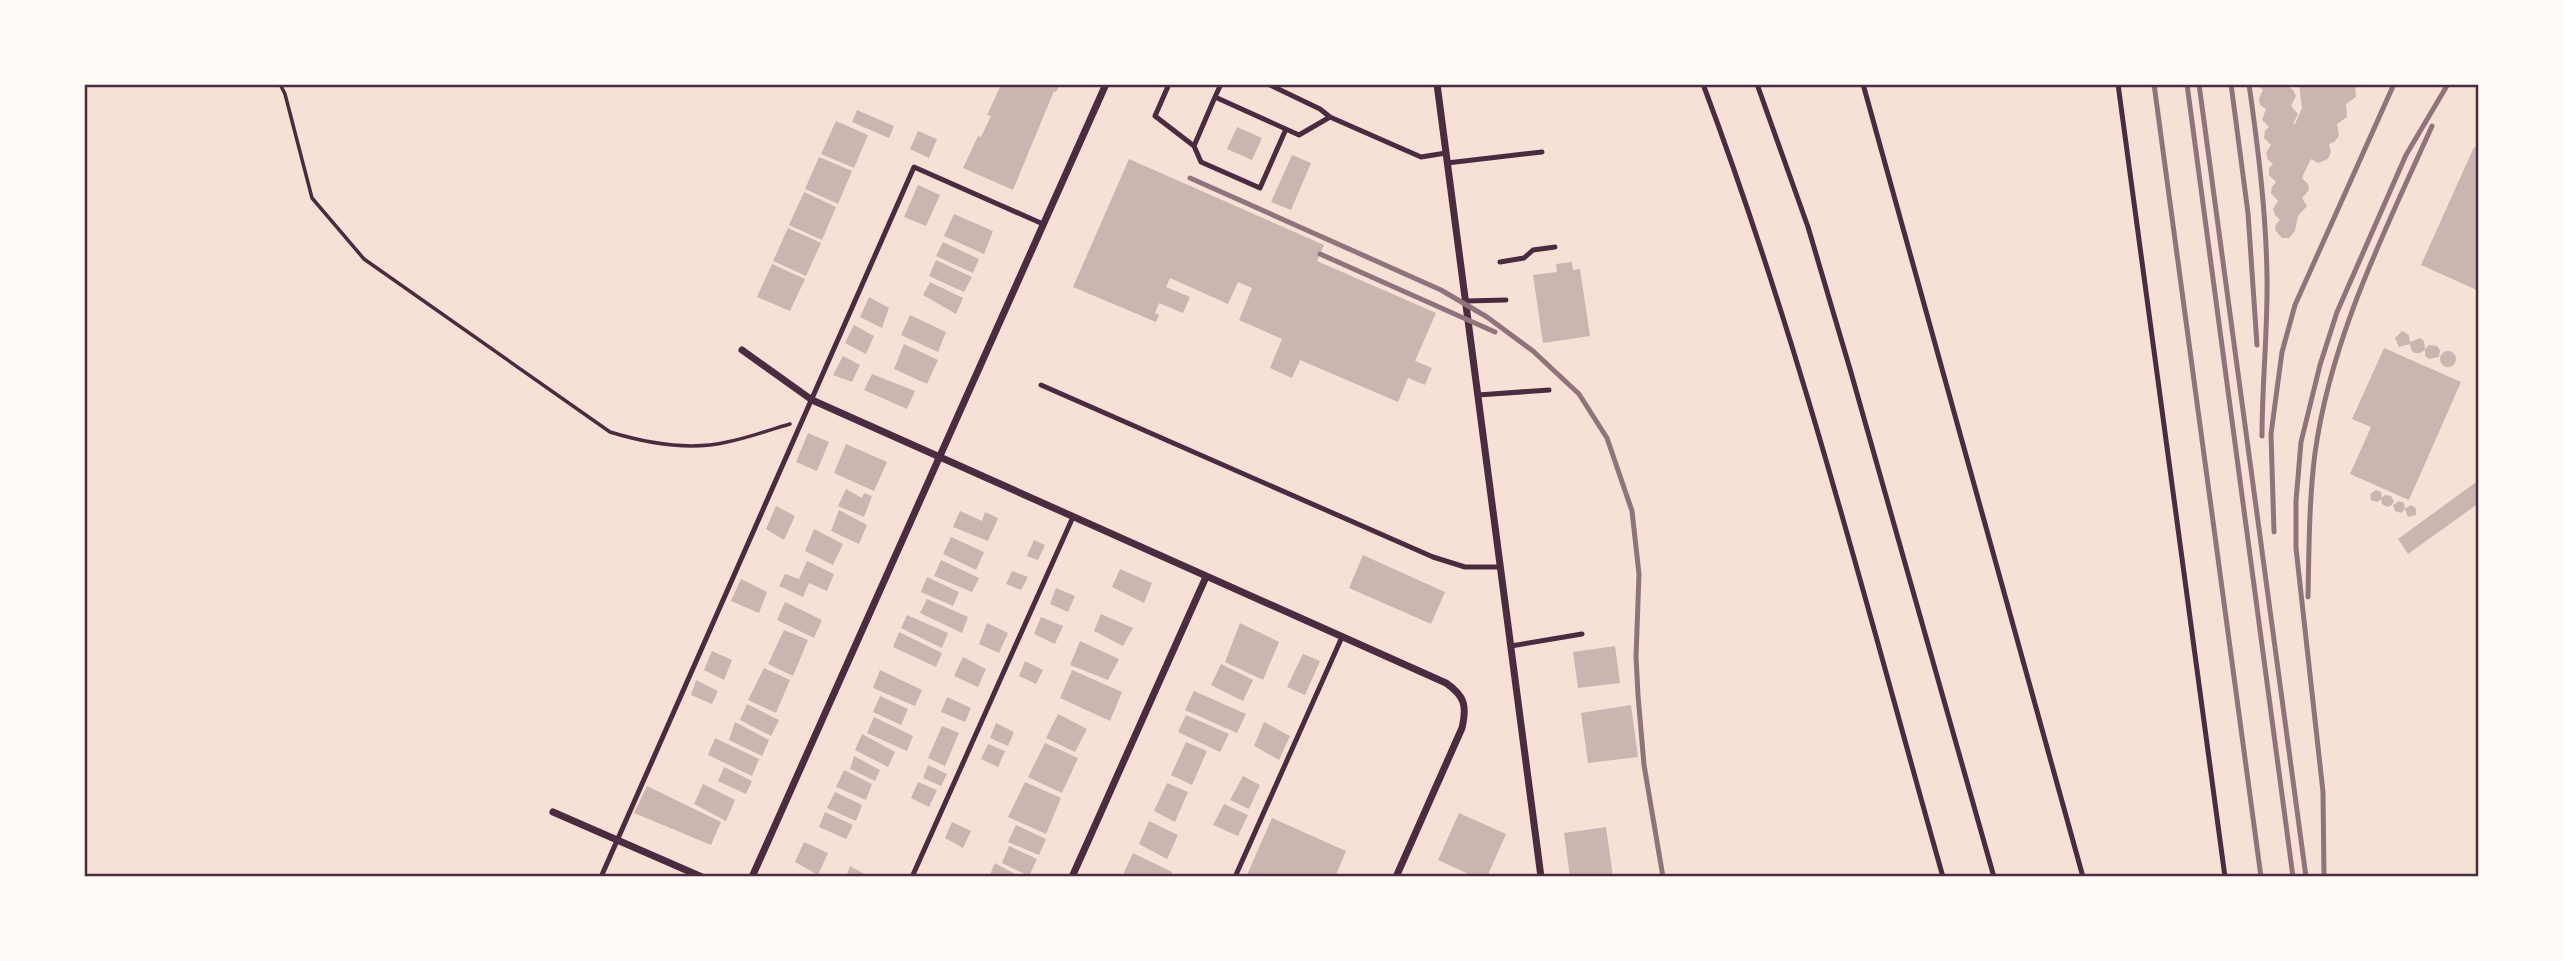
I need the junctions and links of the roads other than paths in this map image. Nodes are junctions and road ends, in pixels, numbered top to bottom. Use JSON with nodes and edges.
{"nodes":[{"id":1,"x":1106,"y":84,"type":"edge"},
{"id":2,"x":1169,"y":84,"type":"edge"},
{"id":3,"x":1221,"y":84,"type":"edge"},
{"id":4,"x":1268,"y":84,"type":"edge"},
{"id":5,"x":1437,"y":84,"type":"edge"},
{"id":6,"x":1703,"y":84,"type":"edge"},
{"id":7,"x":1757,"y":84,"type":"edge"},
{"id":8,"x":1863,"y":84,"type":"edge"},
{"id":9,"x":2118,"y":84,"type":"edge"},
{"id":10,"x":1215,"y":97,"type":"junction"},
{"id":11,"x":1329,"y":117,"type":"junction"},
{"id":12,"x":1286,"y":129,"type":"junction"},
{"id":13,"x":1194,"y":146,"type":"junction"},
{"id":14,"x":1542,"y":152,"type":"dead end"},
{"id":15,"x":1446,"y":153,"type":"junction"},
{"id":16,"x":1447,"y":163,"type":"junction"},
{"id":17,"x":1043,"y":224,"type":"junction"},
{"id":18,"x":1555,"y":247,"type":"dead end"},
{"id":19,"x":1500,"y":262,"type":"dead end"},
{"id":20,"x":1506,"y":300,"type":"dead end"},
{"id":21,"x":1466,"y":301,"type":"junction"},
{"id":22,"x":742,"y":350,"type":"dead end"},
{"id":23,"x":1041,"y":385,"type":"dead end"},
{"id":24,"x":1549,"y":390,"type":"dead end"},
{"id":25,"x":1478,"y":395,"type":"junction"},
{"id":26,"x":813,"y":400,"type":"junction"},
{"id":27,"x":939,"y":457,"type":"junction"},
{"id":28,"x":1073,"y":517,"type":"junction"},
{"id":29,"x":1500,"y":566,"type":"junction"},
{"id":30,"x":1206,"y":577,"type":"junction"},
{"id":31,"x":1582,"y":634,"type":"dead end"},
{"id":32,"x":1342,"y":637,"type":"junction"},
{"id":33,"x":1511,"y":646,"type":"junction"},
{"id":34,"x":553,"y":812,"type":"dead end"},
{"id":35,"x":617,"y":840,"type":"junction"},
{"id":36,"x":601,"y":877,"type":"edge"},
{"id":37,"x":702,"y":877,"type":"edge"},
{"id":38,"x":752,"y":877,"type":"edge"},
{"id":39,"x":912,"y":877,"type":"edge"},
{"id":40,"x":1072,"y":877,"type":"edge"},
{"id":41,"x":1235,"y":877,"type":"edge"},
{"id":42,"x":1396,"y":877,"type":"edge"},
{"id":43,"x":1541,"y":877,"type":"edge"},
{"id":44,"x":1943,"y":877,"type":"edge"},
{"id":45,"x":1994,"y":877,"type":"edge"},
{"id":46,"x":2083,"y":877,"type":"edge"},
{"id":47,"x":2225,"y":877,"type":"edge"}],
"edges":[{"from":1,"to":17,"type":"street"},
{"from":2,"to":13,"type":"lane"},
{"from":3,"to":10,"type":"lane"},
{"from":4,"to":11,"type":"lane"},
{"from":5,"to":15,"type":"street"},
{"from":6,"to":44,"type":"lane"},
{"from":7,"to":45,"type":"lane"},
{"from":8,"to":46,"type":"lane"},
{"from":9,"to":47,"type":"lane"},
{"from":10,"to":12,"type":"lane"},
{"from":10,"to":13,"type":"lane"},
{"from":11,"to":12,"type":"lane"},
{"from":11,"to":15,"type":"lane"},
{"from":12,"to":13,"type":"lane"},
{"from":14,"to":16,"type":"lane"},
{"from":15,"to":16,"type":"street"},
{"from":16,"to":21,"type":"street"},
{"from":17,"to":26,"type":"lane"},
{"from":17,"to":27,"type":"street"},
{"from":18,"to":19,"type":"lane"},
{"from":20,"to":21,"type":"lane"},
{"from":21,"to":25,"type":"street"},
{"from":22,"to":26,"type":"street"},
{"from":23,"to":29,"type":"lane"},
{"from":24,"to":25,"type":"lane"},
{"from":25,"to":29,"type":"street"},
{"from":26,"to":27,"type":"street"},
{"from":26,"to":35,"type":"lane"},
{"from":27,"to":28,"type":"street"},
{"from":27,"to":38,"type":"street"},
{"from":28,"to":30,"type":"street"},
{"from":28,"to":39,"type":"lane"},
{"from":29,"to":33,"type":"street"},
{"from":30,"to":32,"type":"street"},
{"from":30,"to":40,"type":"street"},
{"from":31,"to":33,"type":"lane"},
{"from":32,"to":41,"type":"lane"},
{"from":32,"to":42,"type":"street"},
{"from":33,"to":43,"type":"street"},
{"from":34,"to":35,"type":"street"},
{"from":35,"to":36,"type":"lane"},
{"from":35,"to":37,"type":"street"}]}
